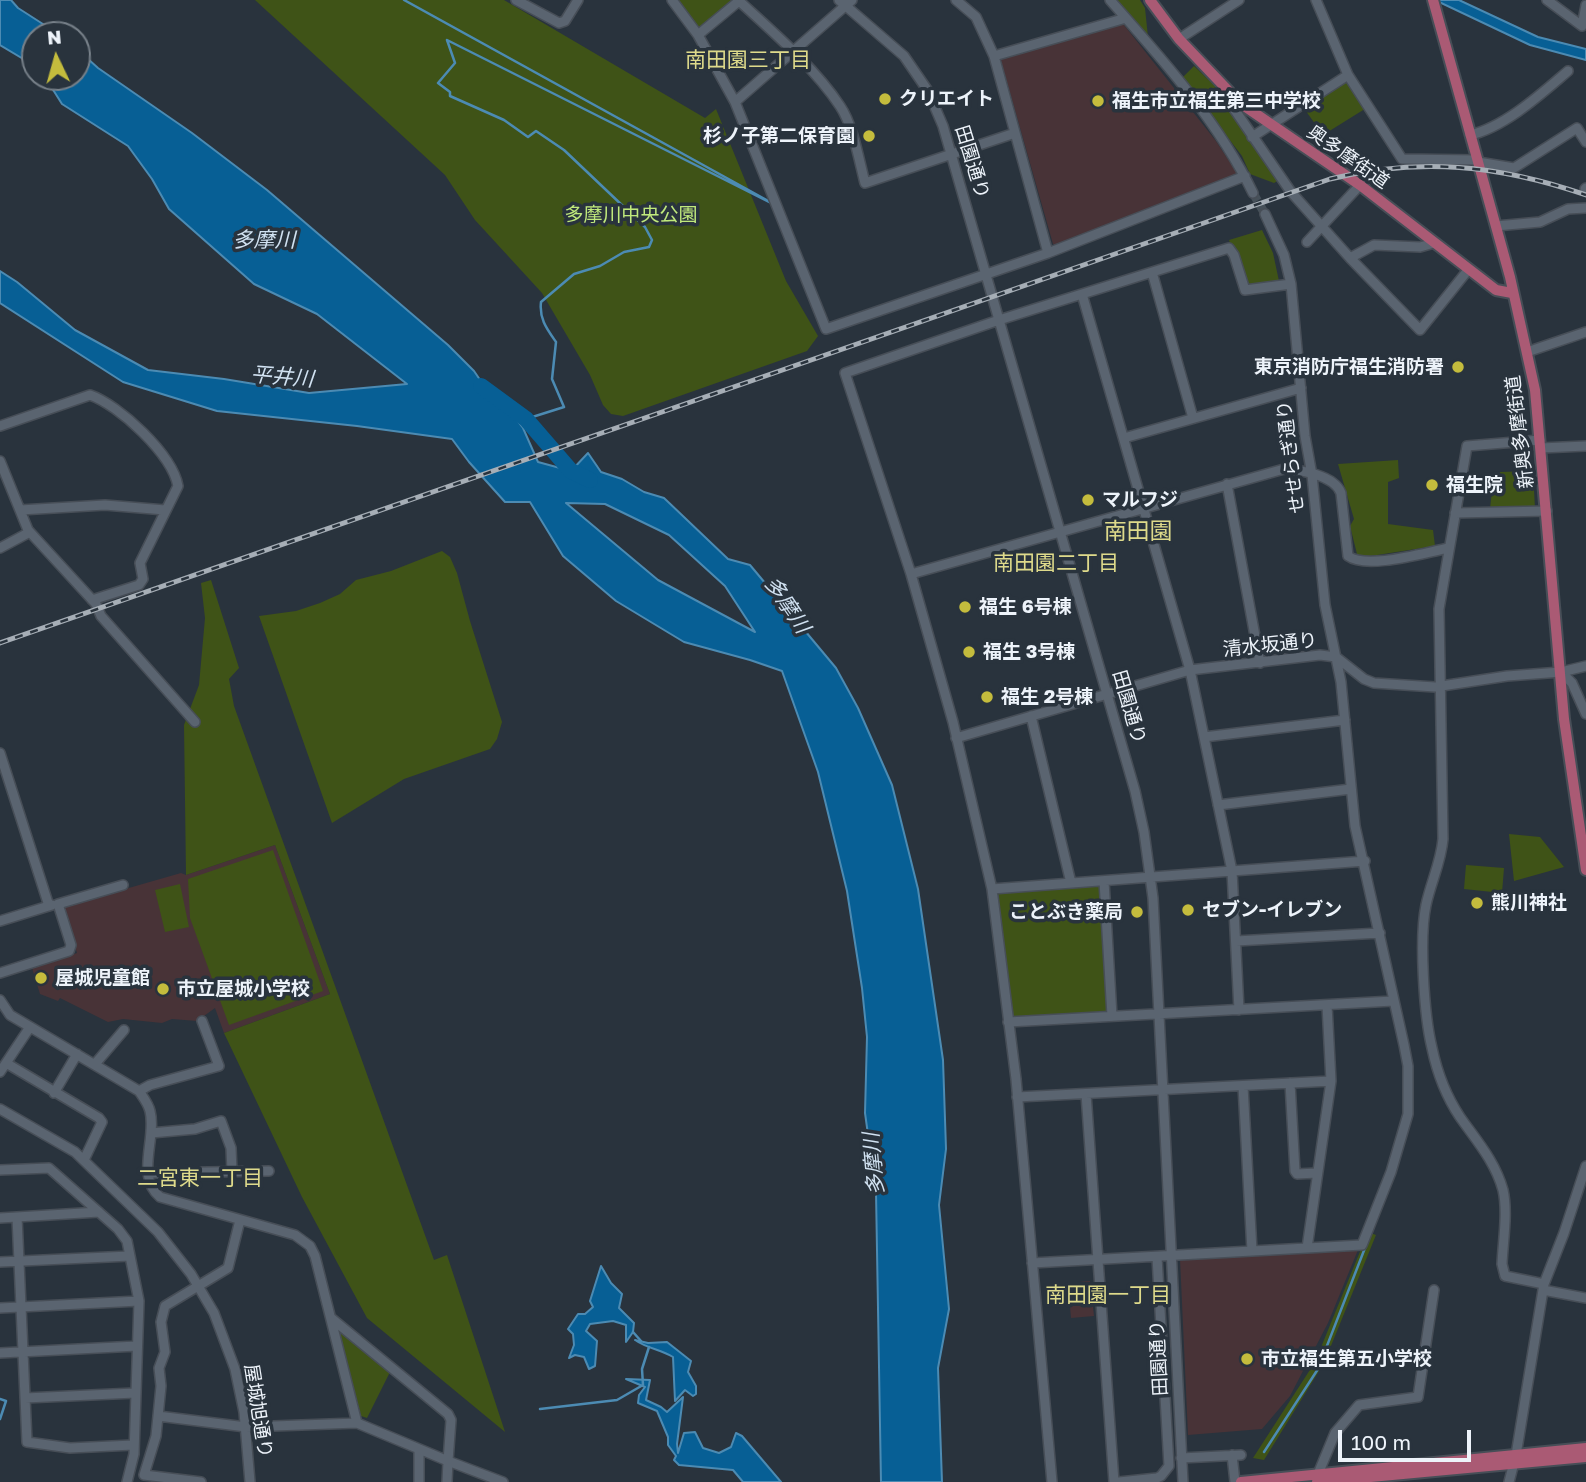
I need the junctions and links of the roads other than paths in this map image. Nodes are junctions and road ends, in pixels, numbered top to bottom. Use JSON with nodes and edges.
{"nodes":[{"id":1,"x":516,"y":0,"type":"edge"},
{"id":2,"x":578,"y":0,"type":"edge"},
{"id":3,"x":672,"y":0,"type":"edge"},
{"id":4,"x":738,"y":0,"type":"edge"},
{"id":5,"x":956,"y":0,"type":"edge"},
{"id":6,"x":1110,"y":0,"type":"edge"},
{"id":7,"x":1150,"y":0,"type":"edge"},
{"id":8,"x":1239,"y":0,"type":"edge"},
{"id":9,"x":1315,"y":0,"type":"edge"},
{"id":10,"x":1548,"y":0,"type":"edge"},
{"id":11,"x":1434,"y":1,"type":"edge"},
{"id":12,"x":846,"y":2,"type":"edge"},
{"id":13,"x":1586,"y":5,"type":"edge"},
{"id":14,"x":1126,"y":18,"type":"junction"},
{"id":15,"x":1584,"y":28,"type":"edge"},
{"id":16,"x":698,"y":35,"type":"junction"},
{"id":17,"x":1179,"y":38,"type":"junction"},
{"id":18,"x":794,"y":52,"type":"junction"},
{"id":19,"x":994,"y":56,"type":"junction"},
{"id":20,"x":1568,"y":71,"type":"dead end"},
{"id":21,"x":1348,"y":75,"type":"junction"},
{"id":22,"x":1229,"y":92,"type":"junction"},
{"id":23,"x":734,"y":102,"type":"junction"},
{"id":24,"x":1271,"y":124,"type":"junction"},
{"id":25,"x":1015,"y":133,"type":"junction"},
{"id":26,"x":1470,"y":135,"type":"junction"},
{"id":27,"x":1252,"y":137,"type":"junction"},
{"id":28,"x":1586,"y":142,"type":"edge"},
{"id":29,"x":950,"y":154,"type":"junction"},
{"id":30,"x":1478,"y":161,"type":"junction"},
{"id":31,"x":1245,"y":176,"type":"junction"},
{"id":32,"x":1360,"y":185,"type":"junction"},
{"id":33,"x":1254,"y":193,"type":"tunnel mouth"},
{"id":34,"x":1586,"y":208,"type":"edge"},
{"id":35,"x":1265,"y":214,"type":"tunnel mouth"},
{"id":36,"x":1321,"y":226,"type":"junction"},
{"id":37,"x":1496,"y":226,"type":"junction"},
{"id":38,"x":1307,"y":242,"type":"dead end"},
{"id":39,"x":1434,"y":243,"type":"junction"},
{"id":40,"x":1048,"y":253,"type":"junction"},
{"id":41,"x":1350,"y":258,"type":"junction"},
{"id":42,"x":1468,"y":270,"type":"junction"},
{"id":43,"x":1152,"y":272,"type":"junction"},
{"id":44,"x":986,"y":274,"type":"junction"},
{"id":45,"x":1291,"y":284,"type":"junction"},
{"id":46,"x":1496,"y":290,"type":"junction"},
{"id":47,"x":1512,"y":293,"type":"junction"},
{"id":48,"x":1082,"y":294,"type":"junction"},
{"id":49,"x":1518,"y":317,"type":"junction"},
{"id":50,"x":999,"y":320,"type":"junction"},
{"id":51,"x":1586,"y":332,"type":"edge"},
{"id":52,"x":1527,"y":352,"type":"junction"},
{"id":53,"x":1301,"y":388,"type":"junction"},
{"id":54,"x":1193,"y":418,"type":"junction"},
{"id":55,"x":0,"y":426,"type":"edge"},
{"id":56,"x":1124,"y":439,"type":"junction"},
{"id":57,"x":1541,"y":444,"type":"junction"},
{"id":58,"x":1586,"y":446,"type":"edge"},
{"id":59,"x":0,"y":461,"type":"edge"},
{"id":60,"x":1312,"y":475,"type":"junction"},
{"id":61,"x":1227,"y":484,"type":"junction"},
{"id":62,"x":1143,"y":507,"type":"junction"},
{"id":63,"x":20,"y":510,"type":"junction"},
{"id":64,"x":165,"y":510,"type":"junction"},
{"id":65,"x":1547,"y":511,"type":"junction"},
{"id":66,"x":1455,"y":513,"type":"junction"},
{"id":67,"x":30,"y":532,"type":"junction"},
{"id":68,"x":1060,"y":532,"type":"junction"},
{"id":69,"x":0,"y":548,"type":"edge"},
{"id":70,"x":1449,"y":548,"type":"junction"},
{"id":71,"x":911,"y":575,"type":"junction"},
{"id":72,"x":92,"y":600,"type":"junction"},
{"id":73,"x":1336,"y":657,"type":"junction"},
{"id":74,"x":1260,"y":663,"type":"junction"},
{"id":75,"x":1586,"y":666,"type":"edge"},
{"id":76,"x":1190,"y":670,"type":"junction"},
{"id":77,"x":1561,"y":672,"type":"junction"},
{"id":78,"x":1441,"y":687,"type":"junction"},
{"id":79,"x":1107,"y":695,"type":"junction"},
{"id":80,"x":1586,"y":714,"type":"edge"},
{"id":81,"x":1031,"y":716,"type":"junction"},
{"id":82,"x":1345,"y":720,"type":"junction"},
{"id":83,"x":195,"y":722,"type":"dead end"},
{"id":84,"x":1204,"y":737,"type":"junction"},
{"id":85,"x":957,"y":738,"type":"junction"},
{"id":86,"x":0,"y":753,"type":"edge"},
{"id":87,"x":1351,"y":789,"type":"junction"},
{"id":88,"x":1218,"y":805,"type":"junction"},
{"id":89,"x":1364,"y":861,"type":"junction"},
{"id":90,"x":1586,"y":870,"type":"edge"},
{"id":91,"x":1232,"y":871,"type":"junction"},
{"id":92,"x":1150,"y":876,"type":"junction"},
{"id":93,"x":1104,"y":880,"type":"junction"},
{"id":94,"x":1071,"y":883,"type":"junction"},
{"id":95,"x":123,"y":886,"type":"dead end"},
{"id":96,"x":992,"y":889,"type":"junction"},
{"id":97,"x":53,"y":905,"type":"junction"},
{"id":98,"x":0,"y":921,"type":"edge"},
{"id":99,"x":1380,"y":933,"type":"junction"},
{"id":100,"x":1236,"y":941,"type":"junction"},
{"id":101,"x":0,"y":973,"type":"edge"},
{"id":102,"x":0,"y":1000,"type":"edge"},
{"id":103,"x":1393,"y":1002,"type":"junction"},
{"id":104,"x":1327,"y":1005,"type":"junction"},
{"id":105,"x":1239,"y":1010,"type":"junction"},
{"id":106,"x":1159,"y":1014,"type":"junction"},
{"id":107,"x":1112,"y":1017,"type":"junction"},
{"id":108,"x":202,"y":1021,"type":"dead end"},
{"id":109,"x":1008,"y":1022,"type":"junction"},
{"id":110,"x":30,"y":1027,"type":"junction"},
{"id":111,"x":124,"y":1030,"type":"dead end"},
{"id":112,"x":77,"y":1054,"type":"junction"},
{"id":113,"x":95,"y":1064,"type":"junction"},
{"id":114,"x":3,"y":1067,"type":"edge"},
{"id":115,"x":1331,"y":1081,"type":"junction"},
{"id":116,"x":1290,"y":1083,"type":"junction"},
{"id":117,"x":1242,"y":1086,"type":"junction"},
{"id":118,"x":1163,"y":1090,"type":"junction"},
{"id":119,"x":139,"y":1091,"type":"junction"},
{"id":120,"x":54,"y":1093,"type":"junction"},
{"id":121,"x":1087,"y":1094,"type":"junction"},
{"id":122,"x":1017,"y":1097,"type":"junction"},
{"id":123,"x":0,"y":1109,"type":"edge"},
{"id":124,"x":151,"y":1133,"type":"junction"},
{"id":125,"x":83,"y":1160,"type":"junction"},
{"id":126,"x":1586,"y":1166,"type":"edge"},
{"id":127,"x":0,"y":1170,"type":"edge"},
{"id":128,"x":269,"y":1171,"type":"dead end"},
{"id":129,"x":232,"y":1172,"type":"junction"},
{"id":130,"x":148,"y":1173,"type":"junction"},
{"id":131,"x":1317,"y":1173,"type":"junction"},
{"id":132,"x":99,"y":1212,"type":"junction"},
{"id":133,"x":17,"y":1217,"type":"junction"},
{"id":134,"x":0,"y":1218,"type":"edge"},
{"id":135,"x":240,"y":1220,"type":"junction"},
{"id":136,"x":1307,"y":1248,"type":"junction"},
{"id":137,"x":1252,"y":1251,"type":"junction"},
{"id":138,"x":130,"y":1256,"type":"junction"},
{"id":139,"x":1172,"y":1256,"type":"junction"},
{"id":140,"x":1157,"y":1257,"type":"junction"},
{"id":141,"x":1099,"y":1259,"type":"junction"},
{"id":142,"x":19,"y":1261,"type":"junction"},
{"id":143,"x":0,"y":1262,"type":"edge"},
{"id":144,"x":1032,"y":1263,"type":"junction"},
{"id":145,"x":198,"y":1285,"type":"junction"},
{"id":146,"x":1543,"y":1287,"type":"junction"},
{"id":147,"x":1434,"y":1290,"type":"dead end"},
{"id":148,"x":1586,"y":1298,"type":"edge"},
{"id":149,"x":139,"y":1301,"type":"junction"},
{"id":150,"x":0,"y":1308,"type":"edge"},
{"id":151,"x":21,"y":1308,"type":"junction"},
{"id":152,"x":331,"y":1318,"type":"junction"},
{"id":153,"x":137,"y":1346,"type":"junction"},
{"id":154,"x":23,"y":1352,"type":"junction"},
{"id":155,"x":0,"y":1353,"type":"edge"},
{"id":156,"x":135,"y":1393,"type":"junction"},
{"id":157,"x":25,"y":1398,"type":"junction"},
{"id":158,"x":158,"y":1416,"type":"junction"},
{"id":159,"x":358,"y":1423,"type":"junction"},
{"id":160,"x":246,"y":1427,"type":"junction"},
{"id":161,"x":134,"y":1445,"type":"junction"},
{"id":162,"x":1586,"y":1448,"type":"edge"},
{"id":163,"x":419,"y":1451,"type":"junction"},
{"id":164,"x":1586,"y":1457,"type":"edge"},
{"id":165,"x":1181,"y":1458,"type":"junction"},
{"id":166,"x":1516,"y":1459,"type":"junction"},
{"id":167,"x":448,"y":1461,"type":"junction"},
{"id":168,"x":1317,"y":1478,"type":"edge"},
{"id":169,"x":127,"y":1482,"type":"edge"},
{"id":170,"x":201,"y":1482,"type":"edge"},
{"id":171,"x":250,"y":1482,"type":"edge"},
{"id":172,"x":419,"y":1482,"type":"edge"},
{"id":173,"x":447,"y":1482,"type":"edge"},
{"id":174,"x":503,"y":1482,"type":"edge"},
{"id":175,"x":1052,"y":1482,"type":"edge"},
{"id":176,"x":1117,"y":1482,"type":"edge"},
{"id":177,"x":1183,"y":1482,"type":"edge"},
{"id":178,"x":1235,"y":1482,"type":"edge"},
{"id":179,"x":1241,"y":1482,"type":"edge"},
{"id":180,"x":1509,"y":1482,"type":"edge"}],
"edges":[{"from":1,"to":2,"type":"street"},
{"from":3,"to":16,"type":"street"},
{"from":4,"to":16,"type":"street"},
{"from":4,"to":18,"type":"street"},
{"from":5,"to":19,"type":"street"},
{"from":6,"to":14,"type":"street"},
{"from":7,"to":17,"type":"main road","name":"奥多摩街道"},
{"from":8,"to":17,"type":"street"},
{"from":9,"to":21,"type":"street"},
{"from":10,"to":15,"type":"street"},
{"from":11,"to":26,"type":"main road","name":"新奥多摩街道"},
{"from":12,"to":18,"type":"street"},
{"from":12,"to":29,"type":"street","name":"田園通り"},
{"from":13,"to":15,"type":"street"},
{"from":14,"to":19,"type":"street"},
{"from":14,"to":31,"type":"street"},
{"from":16,"to":23,"type":"street"},
{"from":17,"to":22,"type":"main road","name":"奥多摩街道"},
{"from":18,"to":23,"type":"street"},
{"from":18,"to":29,"type":"street"},
{"from":19,"to":25,"type":"street"},
{"from":20,"to":26,"type":"street"},
{"from":21,"to":24,"type":"street"},
{"from":21,"to":30,"type":"street"},
{"from":22,"to":24,"type":"main road","name":"奥多摩街道"},
{"from":22,"to":27,"type":"street"},
{"from":23,"to":44,"type":"street"},
{"from":24,"to":27,"type":"street"},
{"from":24,"to":32,"type":"main road","name":"奥多摩街道"},
{"from":25,"to":29,"type":"street"},
{"from":25,"to":40,"type":"street"},
{"from":26,"to":30,"type":"main road","name":"新奥多摩街道"},
{"from":27,"to":36,"type":"street"},
{"from":28,"to":30,"type":"street"},
{"from":29,"to":44,"type":"street","name":"田園通り"},
{"from":30,"to":37,"type":"main road","name":"新奥多摩街道"},
{"from":31,"to":33,"type":"street"},
{"from":31,"to":40,"type":"street"},
{"from":32,"to":36,"type":"street"},
{"from":32,"to":39,"type":"main road","name":"奥多摩街道"},
{"from":34,"to":37,"type":"street"},
{"from":35,"to":45,"type":"street","name":"せせらぎ通り"},
{"from":36,"to":38,"type":"street"},
{"from":36,"to":41,"type":"street"},
{"from":37,"to":47,"type":"main road","name":"新奥多摩街道"},
{"from":39,"to":41,"type":"street"},
{"from":39,"to":42,"type":"main road","name":"奥多摩街道"},
{"from":40,"to":44,"type":"street"},
{"from":41,"to":42,"type":"street"},
{"from":42,"to":46,"type":"main road","name":"奥多摩街道"},
{"from":43,"to":45,"type":"street"},
{"from":43,"to":48,"type":"street"},
{"from":43,"to":54,"type":"street"},
{"from":44,"to":50,"type":"street","name":"田園通り"},
{"from":45,"to":53,"type":"street","name":"せせらぎ通り"},
{"from":46,"to":47,"type":"main road","name":"奥多摩街道"},
{"from":46,"to":49,"type":"main road"},
{"from":47,"to":49,"type":"main road","name":"新奥多摩街道"},
{"from":48,"to":50,"type":"street"},
{"from":48,"to":56,"type":"street"},
{"from":49,"to":52,"type":"main road","name":"新奥多摩街道"},
{"from":50,"to":68,"type":"street","name":"田園通り"},
{"from":50,"to":71,"type":"street"},
{"from":51,"to":52,"type":"street"},
{"from":52,"to":57,"type":"main road","name":"新奥多摩街道"},
{"from":53,"to":54,"type":"street"},
{"from":53,"to":60,"type":"street","name":"せせらぎ通り"},
{"from":54,"to":56,"type":"street"},
{"from":55,"to":64,"type":"street"},
{"from":56,"to":62,"type":"street"},
{"from":57,"to":58,"type":"street"},
{"from":57,"to":65,"type":"main road","name":"新奥多摩街道"},
{"from":57,"to":66,"type":"street"},
{"from":59,"to":63,"type":"street"},
{"from":60,"to":61,"type":"street"},
{"from":60,"to":70,"type":"street"},
{"from":60,"to":73,"type":"street","name":"せせらぎ通り"},
{"from":61,"to":62,"type":"street"},
{"from":61,"to":74,"type":"street"},
{"from":62,"to":68,"type":"street"},
{"from":62,"to":76,"type":"street"},
{"from":63,"to":64,"type":"street"},
{"from":63,"to":67,"type":"street"},
{"from":64,"to":72,"type":"street"},
{"from":65,"to":66,"type":"street"},
{"from":65,"to":77,"type":"main road","name":"新奥多摩街道"},
{"from":66,"to":70,"type":"street"},
{"from":67,"to":69,"type":"street"},
{"from":67,"to":72,"type":"street"},
{"from":68,"to":71,"type":"street"},
{"from":68,"to":79,"type":"street","name":"田園通り"},
{"from":70,"to":78,"type":"street"},
{"from":71,"to":85,"type":"street"},
{"from":72,"to":83,"type":"street"},
{"from":73,"to":74,"type":"street","name":"清水坂通り"},
{"from":73,"to":78,"type":"street","name":"清水坂通り"},
{"from":73,"to":82,"type":"street","name":"せせらぎ通り"},
{"from":74,"to":76,"type":"street","name":"清水坂通り"},
{"from":75,"to":77,"type":"street","name":"清水坂通り"},
{"from":76,"to":79,"type":"street","name":"清水坂通り"},
{"from":76,"to":84,"type":"street"},
{"from":77,"to":78,"type":"street","name":"清水坂通り"},
{"from":77,"to":80,"type":"street"},
{"from":77,"to":90,"type":"main road","name":"新奥多摩街道"},
{"from":78,"to":146,"type":"street"},
{"from":79,"to":81,"type":"street","name":"清水坂通り"},
{"from":79,"to":92,"type":"street","name":"田園通り"},
{"from":81,"to":85,"type":"street","name":"清水坂通り"},
{"from":81,"to":94,"type":"street"},
{"from":82,"to":84,"type":"street"},
{"from":82,"to":87,"type":"street","name":"せせらぎ通り"},
{"from":84,"to":88,"type":"street"},
{"from":85,"to":96,"type":"street"},
{"from":86,"to":97,"type":"street"},
{"from":87,"to":88,"type":"street"},
{"from":87,"to":89,"type":"street","name":"せせらぎ通り"},
{"from":88,"to":91,"type":"street"},
{"from":89,"to":91,"type":"street"},
{"from":89,"to":99,"type":"street","name":"せせらぎ通り"},
{"from":91,"to":92,"type":"street"},
{"from":91,"to":100,"type":"street"},
{"from":92,"to":93,"type":"street"},
{"from":92,"to":106,"type":"street","name":"田園通り"},
{"from":93,"to":94,"type":"street"},
{"from":93,"to":107,"type":"street"},
{"from":94,"to":96,"type":"street"},
{"from":95,"to":97,"type":"street"},
{"from":96,"to":109,"type":"street"},
{"from":97,"to":98,"type":"street"},
{"from":97,"to":101,"type":"street"},
{"from":99,"to":100,"type":"street"},
{"from":99,"to":103,"type":"street","name":"せせらぎ通り"},
{"from":100,"to":105,"type":"street"},
{"from":102,"to":110,"type":"street"},
{"from":103,"to":104,"type":"street"},
{"from":103,"to":136,"type":"street","name":"せせらぎ通り"},
{"from":104,"to":105,"type":"street"},
{"from":104,"to":115,"type":"street"},
{"from":105,"to":106,"type":"street"},
{"from":106,"to":107,"type":"street"},
{"from":106,"to":118,"type":"street","name":"田園通り"},
{"from":107,"to":109,"type":"street"},
{"from":108,"to":119,"type":"street"},
{"from":109,"to":122,"type":"street"},
{"from":110,"to":112,"type":"street"},
{"from":110,"to":114,"type":"street"},
{"from":111,"to":113,"type":"street"},
{"from":112,"to":113,"type":"street"},
{"from":112,"to":120,"type":"street"},
{"from":113,"to":119,"type":"street"},
{"from":114,"to":120,"type":"street"},
{"from":115,"to":116,"type":"street"},
{"from":115,"to":131,"type":"street"},
{"from":116,"to":117,"type":"street"},
{"from":116,"to":131,"type":"street"},
{"from":117,"to":118,"type":"street"},
{"from":117,"to":137,"type":"street"},
{"from":118,"to":121,"type":"street"},
{"from":118,"to":139,"type":"street","name":"田園通り"},
{"from":119,"to":124,"type":"street"},
{"from":120,"to":125,"type":"street"},
{"from":121,"to":122,"type":"street"},
{"from":121,"to":141,"type":"street"},
{"from":122,"to":144,"type":"street"},
{"from":123,"to":125,"type":"street","name":"屋城旭通り"},
{"from":124,"to":129,"type":"street"},
{"from":124,"to":130,"type":"street"},
{"from":125,"to":145,"type":"street","name":"屋城旭通り"},
{"from":126,"to":146,"type":"street"},
{"from":127,"to":132,"type":"street"},
{"from":128,"to":129,"type":"street"},
{"from":129,"to":130,"type":"street"},
{"from":130,"to":135,"type":"street"},
{"from":131,"to":136,"type":"street"},
{"from":132,"to":133,"type":"street"},
{"from":132,"to":138,"type":"street"},
{"from":133,"to":134,"type":"street"},
{"from":133,"to":142,"type":"street"},
{"from":135,"to":145,"type":"street"},
{"from":135,"to":152,"type":"street"},
{"from":136,"to":137,"type":"street"},
{"from":137,"to":139,"type":"street"},
{"from":138,"to":142,"type":"street"},
{"from":138,"to":149,"type":"street"},
{"from":139,"to":140,"type":"street"},
{"from":139,"to":165,"type":"street","name":"田園通り"},
{"from":140,"to":141,"type":"street"},
{"from":140,"to":176,"type":"street"},
{"from":141,"to":144,"type":"street"},
{"from":141,"to":176,"type":"street"},
{"from":142,"to":143,"type":"street"},
{"from":142,"to":151,"type":"street"},
{"from":144,"to":175,"type":"street"},
{"from":145,"to":158,"type":"street"},
{"from":145,"to":160,"type":"street","name":"屋城旭通り"},
{"from":146,"to":148,"type":"street"},
{"from":146,"to":166,"type":"street"},
{"from":147,"to":168,"type":"street"},
{"from":149,"to":151,"type":"street"},
{"from":149,"to":153,"type":"street"},
{"from":150,"to":151,"type":"street"},
{"from":151,"to":154,"type":"street"},
{"from":152,"to":159,"type":"street"},
{"from":152,"to":167,"type":"street"},
{"from":153,"to":154,"type":"street"},
{"from":153,"to":156,"type":"street"},
{"from":154,"to":155,"type":"street"},
{"from":154,"to":157,"type":"street"},
{"from":156,"to":157,"type":"street"},
{"from":156,"to":161,"type":"street"},
{"from":157,"to":161,"type":"street"},
{"from":158,"to":160,"type":"street"},
{"from":158,"to":170,"type":"street"},
{"from":159,"to":160,"type":"street"},
{"from":159,"to":163,"type":"street"},
{"from":160,"to":171,"type":"street","name":"屋城旭通り"},
{"from":161,"to":169,"type":"street"},
{"from":162,"to":166,"type":"main road"},
{"from":163,"to":167,"type":"street"},
{"from":163,"to":172,"type":"street"},
{"from":164,"to":166,"type":"main road"},
{"from":165,"to":177,"type":"street","name":"田園通り"},
{"from":165,"to":178,"type":"street"},
{"from":166,"to":168,"type":"main road"},
{"from":166,"to":180,"type":"street"},
{"from":167,"to":173,"type":"street"},
{"from":167,"to":174,"type":"street"},
{"from":168,"to":179,"type":"main road"}]}
